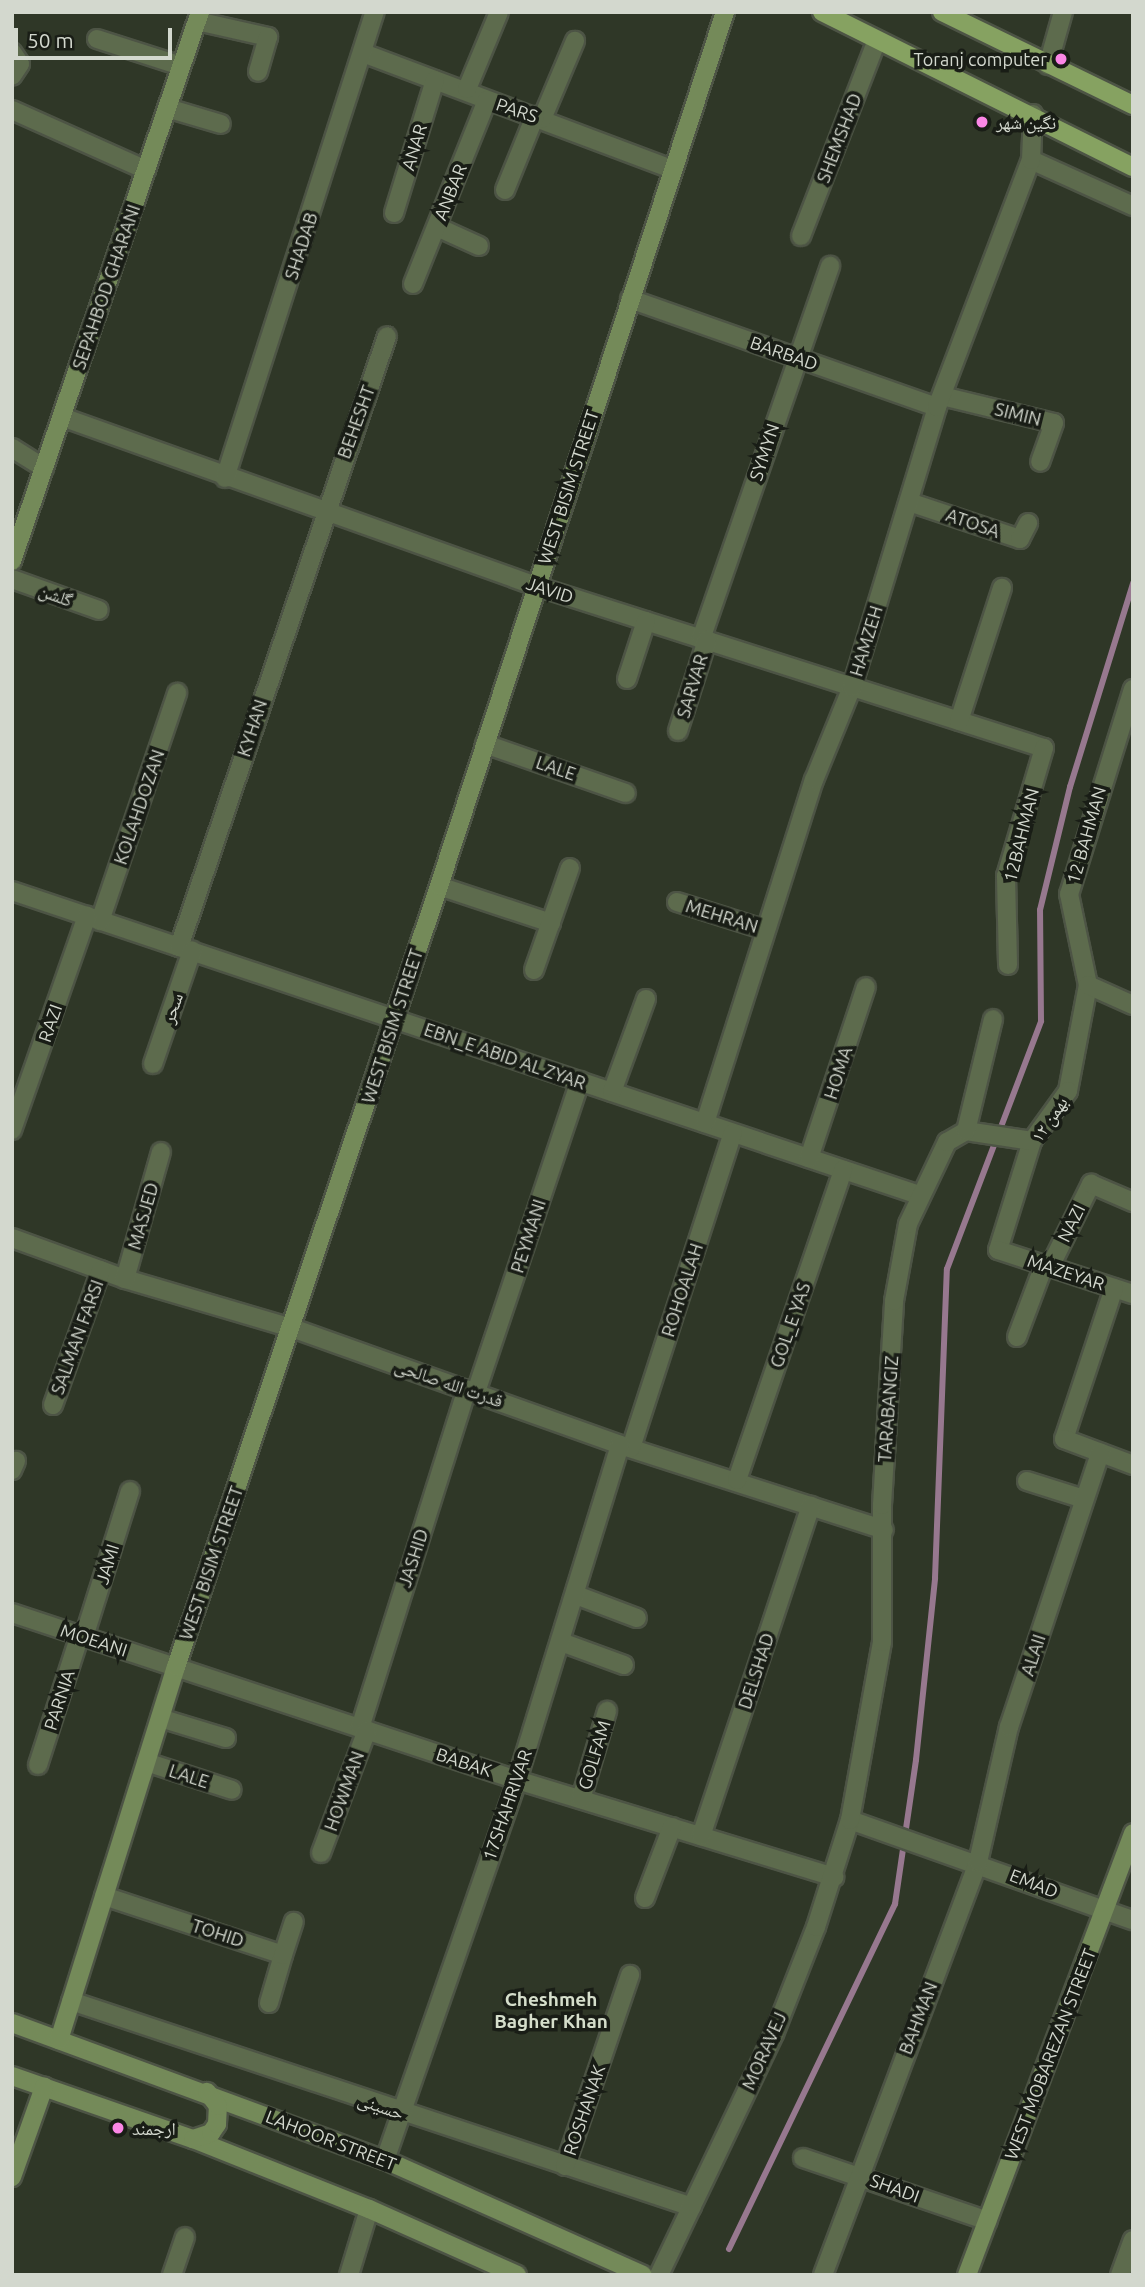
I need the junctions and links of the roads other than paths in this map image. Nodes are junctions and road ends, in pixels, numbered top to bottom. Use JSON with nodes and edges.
{"nodes":[{"id":1,"x":375,"y":12,"type":"edge"},
{"id":2,"x":499,"y":12,"type":"edge"},
{"id":3,"x":725,"y":12,"type":"edge"},
{"id":4,"x":822,"y":12,"type":"edge"},
{"id":5,"x":942,"y":12,"type":"edge"},
{"id":6,"x":1063,"y":12,"type":"edge"},
{"id":7,"x":198,"y":17,"type":"edge"},
{"id":8,"x":96,"y":39,"type":"dead end"},
{"id":9,"x":877,"y":40,"type":"junction"},
{"id":10,"x":575,"y":41,"type":"dead end"},
{"id":11,"x":12,"y":51,"type":"edge"},
{"id":12,"x":363,"y":53,"type":"junction"},
{"id":13,"x":1048,"y":65,"type":"junction"},
{"id":14,"x":181,"y":66,"type":"junction"},
{"id":15,"x":258,"y":72,"type":"dead end"},
{"id":16,"x":12,"y":76,"type":"edge"},
{"id":17,"x":435,"y":80,"type":"junction"},
{"id":18,"x":467,"y":89,"type":"junction"},
{"id":19,"x":487,"y":100,"type":"junction"},
{"id":20,"x":1133,"y":105,"type":"edge"},
{"id":21,"x":167,"y":108,"type":"junction"},
{"id":22,"x":12,"y":110,"type":"edge"},
{"id":23,"x":1033,"y":114,"type":"junction"},
{"id":24,"x":539,"y":117,"type":"junction"},
{"id":25,"x":221,"y":124,"type":"dead end"},
{"id":26,"x":1031,"y":160,"type":"junction"},
{"id":27,"x":1133,"y":167,"type":"edge"},
{"id":28,"x":672,"y":169,"type":"junction"},
{"id":29,"x":146,"y":170,"type":"junction"},
{"id":30,"x":505,"y":190,"type":"dead end"},
{"id":31,"x":1133,"y":206,"type":"edge"},
{"id":32,"x":394,"y":213,"type":"dead end"},
{"id":33,"x":437,"y":227,"type":"junction"},
{"id":34,"x":801,"y":236,"type":"dead end"},
{"id":35,"x":480,"y":246,"type":"dead end"},
{"id":36,"x":830,"y":266,"type":"dead end"},
{"id":37,"x":413,"y":284,"type":"dead end"},
{"id":38,"x":630,"y":299,"type":"junction"},
{"id":39,"x":387,"y":336,"type":"dead end"},
{"id":40,"x":795,"y":357,"type":"junction"},
{"id":41,"x":939,"y":402,"type":"junction"},
{"id":42,"x":62,"y":417,"type":"junction"},
{"id":43,"x":12,"y":448,"type":"edge"},
{"id":44,"x":1040,"y":462,"type":"dead end"},
{"id":45,"x":44,"y":468,"type":"junction"},
{"id":46,"x":225,"y":478,"type":"junction"},
{"id":47,"x":909,"y":502,"type":"junction"},
{"id":48,"x":325,"y":509,"type":"junction"},
{"id":49,"x":1028,"y":523,"type":"dead end"},
{"id":50,"x":12,"y":561,"type":"edge"},
{"id":51,"x":12,"y":579,"type":"edge"},
{"id":52,"x":536,"y":586,"type":"junction"},
{"id":53,"x":1002,"y":588,"type":"dead end"},
{"id":54,"x":99,"y":610,"type":"dead end"},
{"id":55,"x":646,"y":621,"type":"junction"},
{"id":56,"x":704,"y":640,"type":"junction"},
{"id":57,"x":627,"y":679,"type":"dead end"},
{"id":58,"x":852,"y":687,"type":"junction"},
{"id":59,"x":1133,"y":689,"type":"edge"},
{"id":60,"x":177,"y":692,"type":"dead end"},
{"id":61,"x":959,"y":721,"type":"junction"},
{"id":62,"x":1126,"y":727,"type":"edge"},
{"id":63,"x":678,"y":731,"type":"dead end"},
{"id":64,"x":485,"y":744,"type":"junction"},
{"id":65,"x":1044,"y":748,"type":"joint"},
{"id":66,"x":626,"y":793,"type":"dead end"},
{"id":67,"x":570,"y":868,"type":"dead end"},
{"id":68,"x":439,"y":887,"type":"junction"},
{"id":69,"x":12,"y":891,"type":"edge"},
{"id":70,"x":677,"y":902,"type":"dead end"},
{"id":71,"x":94,"y":918,"type":"junction"},
{"id":72,"x":551,"y":923,"type":"junction"},
{"id":73,"x":766,"y":930,"type":"junction"},
{"id":74,"x":185,"y":949,"type":"junction"},
{"id":75,"x":1008,"y":965,"type":"dead end"},
{"id":76,"x":534,"y":970,"type":"dead end"},
{"id":77,"x":1088,"y":985,"type":"junction"},
{"id":78,"x":866,"y":987,"type":"dead end"},
{"id":79,"x":646,"y":999,"type":"dead end"},
{"id":80,"x":1133,"y":1005,"type":"edge"},
{"id":81,"x":394,"y":1019,"type":"junction"},
{"id":82,"x":992,"y":1019,"type":"dead end"},
{"id":83,"x":153,"y":1064,"type":"dead end"},
{"id":84,"x":580,"y":1081,"type":"junction"},
{"id":85,"x":612,"y":1092,"type":"junction"},
{"id":86,"x":705,"y":1123,"type":"junction"},
{"id":87,"x":12,"y":1130,"type":"edge"},
{"id":88,"x":966,"y":1131,"type":"junction"},
{"id":89,"x":733,"y":1133,"type":"junction"},
{"id":90,"x":1032,"y":1141,"type":"junction"},
{"id":91,"x":161,"y":1152,"type":"dead end"},
{"id":92,"x":809,"y":1158,"type":"junction"},
{"id":93,"x":844,"y":1170,"type":"junction"},
{"id":94,"x":919,"y":1195,"type":"junction"},
{"id":95,"x":1133,"y":1202,"type":"edge"},
{"id":96,"x":12,"y":1238,"type":"edge"},
{"id":97,"x":998,"y":1250,"type":"joint"},
{"id":98,"x":1047,"y":1266,"type":"junction"},
{"id":99,"x":101,"y":1270,"type":"junction"},
{"id":100,"x":125,"y":1279,"type":"junction"},
{"id":101,"x":1114,"y":1288,"type":"junction"},
{"id":102,"x":1133,"y":1294,"type":"edge"},
{"id":103,"x":292,"y":1328,"type":"junction"},
{"id":104,"x":1017,"y":1337,"type":"dead end"},
{"id":105,"x":472,"y":1390,"type":"junction"},
{"id":106,"x":53,"y":1405,"type":"dead end"},
{"id":107,"x":626,"y":1447,"type":"junction"},
{"id":108,"x":1100,"y":1453,"type":"junction"},
{"id":109,"x":1133,"y":1465,"type":"edge"},
{"id":110,"x":737,"y":1480,"type":"junction"},
{"id":111,"x":1027,"y":1480,"type":"dead end"},
{"id":112,"x":130,"y":1491,"type":"dead end"},
{"id":113,"x":1084,"y":1499,"type":"junction"},
{"id":114,"x":811,"y":1506,"type":"junction"},
{"id":115,"x":884,"y":1530,"type":"junction"},
{"id":116,"x":576,"y":1595,"type":"junction"},
{"id":117,"x":12,"y":1613,"type":"edge"},
{"id":118,"x":637,"y":1618,"type":"dead end"},
{"id":119,"x":82,"y":1636,"type":"junction"},
{"id":120,"x":561,"y":1642,"type":"junction"},
{"id":121,"x":624,"y":1665,"type":"dead end"},
{"id":122,"x":176,"y":1667,"type":"junction"},
{"id":123,"x":607,"y":1711,"type":"dead end"},
{"id":124,"x":160,"y":1718,"type":"junction"},
{"id":125,"x":363,"y":1729,"type":"junction"},
{"id":126,"x":226,"y":1738,"type":"dead end"},
{"id":127,"x":146,"y":1762,"type":"junction"},
{"id":128,"x":38,"y":1765,"type":"dead end"},
{"id":129,"x":517,"y":1780,"type":"junction"},
{"id":130,"x":232,"y":1790,"type":"dead end"},
{"id":131,"x":581,"y":1799,"type":"junction"},
{"id":132,"x":850,"y":1820,"type":"junction"},
{"id":133,"x":672,"y":1827,"type":"junction"},
{"id":134,"x":1133,"y":1833,"type":"edge"},
{"id":135,"x":701,"y":1836,"type":"junction"},
{"id":136,"x":321,"y":1853,"type":"dead end"},
{"id":137,"x":978,"y":1862,"type":"junction"},
{"id":138,"x":834,"y":1877,"type":"junction"},
{"id":139,"x":104,"y":1896,"type":"junction"},
{"id":140,"x":645,"y":1898,"type":"dead end"},
{"id":141,"x":1104,"y":1909,"type":"junction"},
{"id":142,"x":1133,"y":1920,"type":"edge"},
{"id":143,"x":294,"y":1922,"type":"dead end"},
{"id":144,"x":283,"y":1955,"type":"junction"},
{"id":145,"x":630,"y":1975,"type":"dead end"},
{"id":146,"x":71,"y":2001,"type":"junction"},
{"id":147,"x":269,"y":2003,"type":"dead end"},
{"id":148,"x":12,"y":2023,"type":"edge"},
{"id":149,"x":59,"y":2040,"type":"junction"},
{"id":150,"x":12,"y":2076,"type":"edge"},
{"id":151,"x":44,"y":2087,"type":"junction"},
{"id":152,"x":207,"y":2092,"type":"junction"},
{"id":153,"x":399,"y":2113,"type":"junction"},
{"id":154,"x":193,"y":2139,"type":"junction"},
{"id":155,"x":803,"y":2158,"type":"dead end"},
{"id":156,"x":385,"y":2161,"type":"junction"},
{"id":157,"x":565,"y":2166,"type":"junction"},
{"id":158,"x":857,"y":2175,"type":"junction"},
{"id":159,"x":12,"y":2177,"type":"edge"},
{"id":160,"x":692,"y":2207,"type":"junction"},
{"id":161,"x":369,"y":2209,"type":"junction"},
{"id":162,"x":988,"y":2221,"type":"junction"},
{"id":163,"x":185,"y":2236,"type":"dead end"},
{"id":164,"x":1133,"y":2239,"type":"edge"},
{"id":165,"x":172,"y":2275,"type":"edge"},
{"id":166,"x":349,"y":2275,"type":"edge"},
{"id":167,"x":517,"y":2275,"type":"edge"},
{"id":168,"x":643,"y":2275,"type":"edge"},
{"id":169,"x":659,"y":2275,"type":"edge"},
{"id":170,"x":823,"y":2275,"type":"edge"},
{"id":171,"x":967,"y":2275,"type":"edge"},
{"id":172,"x":1120,"y":2275,"type":"edge"}],
"edges":[{"from":1,"to":12,"type":"street","name":"SHADAB"},
{"from":2,"to":18,"type":"street"},
{"from":3,"to":28,"type":"street","name":"WEST BISIM STREET"},
{"from":4,"to":9,"type":"main road"},
{"from":5,"to":13,"type":"main road"},
{"from":6,"to":13,"type":"street"},
{"from":7,"to":14,"type":"street","name":"SEPAHBOD GHARANI"},
{"from":7,"to":15,"type":"street"},
{"from":8,"to":14,"type":"street"},
{"from":9,"to":23,"type":"main road"},
{"from":9,"to":34,"type":"street","name":"SHEMSHAD"},
{"from":10,"to":24,"type":"street"},
{"from":11,"to":16,"type":"street"},
{"from":12,"to":17,"type":"street","name":"PARS"},
{"from":12,"to":46,"type":"street","name":"SHADAB"},
{"from":13,"to":20,"type":"main road"},
{"from":14,"to":21,"type":"street","name":"SEPAHBOD GHARANI"},
{"from":17,"to":18,"type":"street","name":"PARS"},
{"from":17,"to":32,"type":"street","name":"ANAR"},
{"from":18,"to":19,"type":"street","name":"PARS"},
{"from":19,"to":24,"type":"street","name":"PARS"},
{"from":19,"to":33,"type":"street","name":"ANBAR"},
{"from":21,"to":25,"type":"street"},
{"from":21,"to":29,"type":"street","name":"SEPAHBOD GHARANI"},
{"from":22,"to":29,"type":"street"},
{"from":23,"to":26,"type":"street","name":"HAMZEH"},
{"from":23,"to":27,"type":"main road"},
{"from":24,"to":28,"type":"street","name":"PARS"},
{"from":24,"to":30,"type":"street"},
{"from":26,"to":31,"type":"street"},
{"from":26,"to":41,"type":"street","name":"HAMZEH"},
{"from":28,"to":38,"type":"street","name":"WEST BISIM STREET"},
{"from":29,"to":42,"type":"street","name":"SEPAHBOD GHARANI"},
{"from":33,"to":35,"type":"street"},
{"from":33,"to":37,"type":"street","name":"ANBAR"},
{"from":36,"to":40,"type":"street","name":"SYMYN"},
{"from":38,"to":40,"type":"street","name":"BARBAD"},
{"from":38,"to":52,"type":"street","name":"WEST BISIM STREET"},
{"from":39,"to":48,"type":"street","name":"BEHESHT"},
{"from":40,"to":41,"type":"street","name":"BARBAD"},
{"from":40,"to":56,"type":"street","name":"SYMYN"},
{"from":41,"to":44,"type":"street","name":"SIMIN"},
{"from":41,"to":47,"type":"street","name":"HAMZEH"},
{"from":42,"to":45,"type":"street","name":"SEPAHBOD GHARANI"},
{"from":42,"to":46,"type":"street","name":"JAVID"},
{"from":43,"to":45,"type":"street"},
{"from":45,"to":50,"type":"street","name":"SEPAHBOD GHARANI"},
{"from":46,"to":48,"type":"street","name":"JAVID"},
{"from":47,"to":49,"type":"street","name":"ATOSA"},
{"from":47,"to":58,"type":"street","name":"HAMZEH"},
{"from":48,"to":52,"type":"street","name":"JAVID"},
{"from":48,"to":74,"type":"street","name":"KYHAN"},
{"from":51,"to":54,"type":"street","name":"گلشن"},
{"from":52,"to":55,"type":"street","name":"JAVID"},
{"from":52,"to":64,"type":"street","name":"WEST BISIM STREET"},
{"from":53,"to":61,"type":"street"},
{"from":55,"to":56,"type":"street","name":"JAVID"},
{"from":55,"to":57,"type":"street"},
{"from":56,"to":58,"type":"street","name":"JAVID"},
{"from":56,"to":63,"type":"street","name":"SARVAR"},
{"from":58,"to":61,"type":"street","name":"JAVID"},
{"from":58,"to":73,"type":"street","name":"HAMZEH"},
{"from":59,"to":62,"type":"street","name":"12 BAHMAN"},
{"from":60,"to":71,"type":"street","name":"KOLAHDOZAN"},
{"from":61,"to":65,"type":"street","name":"JAVID"},
{"from":62,"to":77,"type":"street","name":"12 BAHMAN"},
{"from":64,"to":66,"type":"street","name":"LALE"},
{"from":64,"to":68,"type":"street","name":"WEST BISIM STREET"},
{"from":65,"to":75,"type":"street","name":"12BAHMAN"},
{"from":67,"to":72,"type":"street"},
{"from":68,"to":72,"type":"street"},
{"from":68,"to":81,"type":"street","name":"WEST BISIM STREET"},
{"from":69,"to":71,"type":"street","name":"EBN_E ABID AL ZYAR"},
{"from":70,"to":73,"type":"street","name":"MEHRAN"},
{"from":71,"to":74,"type":"street","name":"EBN_E ABID AL ZYAR"},
{"from":71,"to":87,"type":"street","name":"RAZI"},
{"from":72,"to":76,"type":"street"},
{"from":73,"to":86,"type":"street","name":"HAMZEH"},
{"from":74,"to":81,"type":"street","name":"EBN_E ABID AL ZYAR"},
{"from":74,"to":83,"type":"street","name":"سحر"},
{"from":77,"to":80,"type":"street"},
{"from":77,"to":90,"type":"street","name":"۱۲ بهمن"},
{"from":78,"to":92,"type":"street","name":"HOMA"},
{"from":79,"to":85,"type":"street"},
{"from":81,"to":84,"type":"street","name":"EBN_E ABID AL ZYAR"},
{"from":81,"to":103,"type":"street","name":"WEST BISIM STREET"},
{"from":82,"to":88,"type":"street"},
{"from":84,"to":85,"type":"street","name":"EBN_E ABID AL ZYAR"},
{"from":84,"to":105,"type":"street","name":"PEYMANI"},
{"from":85,"to":86,"type":"street","name":"EBN_E ABID AL ZYAR"},
{"from":86,"to":89,"type":"street","name":"EBN_E ABID AL ZYAR"},
{"from":88,"to":90,"type":"street"},
{"from":88,"to":94,"type":"street","name":"TARABANGIZ"},
{"from":89,"to":92,"type":"street","name":"EBN_E ABID AL ZYAR"},
{"from":89,"to":107,"type":"street","name":"ROHOALAH"},
{"from":90,"to":97,"type":"street","name":"۱۲ بهمن"},
{"from":91,"to":100,"type":"street","name":"MASJED"},
{"from":92,"to":93,"type":"street","name":"EBN_E ABID AL ZYAR"},
{"from":93,"to":94,"type":"street","name":"EBN_E ABID AL ZYAR"},
{"from":93,"to":110,"type":"street","name":"GOL_E YAS"},
{"from":94,"to":115,"type":"street","name":"TARABANGIZ"},
{"from":95,"to":98,"type":"street","name":"NAZI"},
{"from":96,"to":99,"type":"street","name":"قدرت الله صالحی"},
{"from":97,"to":98,"type":"street","name":"MAZEYAR"},
{"from":98,"to":101,"type":"street","name":"MAZEYAR"},
{"from":98,"to":104,"type":"street"},
{"from":99,"to":100,"type":"street","name":"قدرت الله صالحی"},
{"from":99,"to":106,"type":"street","name":"SALMAN FARSI"},
{"from":100,"to":103,"type":"street","name":"قدرت الله صالحی"},
{"from":101,"to":102,"type":"street","name":"MAZEYAR"},
{"from":101,"to":108,"type":"street"},
{"from":103,"to":105,"type":"street","name":"قدرت الله صالحی"},
{"from":103,"to":122,"type":"street","name":"WEST BISIM STREET"},
{"from":105,"to":107,"type":"street","name":"قدرت الله صالحی"},
{"from":105,"to":125,"type":"street","name":"JASHID"},
{"from":107,"to":110,"type":"street","name":"قدرت الله صالحی"},
{"from":107,"to":116,"type":"street","name":"17SHAHRIVAR"},
{"from":108,"to":109,"type":"street"},
{"from":108,"to":113,"type":"street","name":"ALAII"},
{"from":110,"to":114,"type":"street","name":"قدرت الله صالحی"},
{"from":111,"to":113,"type":"street"},
{"from":112,"to":119,"type":"street","name":"JAMI"},
{"from":113,"to":137,"type":"street","name":"ALAII"},
{"from":114,"to":115,"type":"street","name":"قدرت الله صالحی"},
{"from":114,"to":135,"type":"street","name":"DELSHAD"},
{"from":115,"to":132,"type":"street","name":"TARABANGIZ"},
{"from":116,"to":118,"type":"street"},
{"from":116,"to":120,"type":"street","name":"17SHAHRIVAR"},
{"from":117,"to":119,"type":"street","name":"MOEANI"},
{"from":119,"to":122,"type":"street","name":"MOEANI"},
{"from":119,"to":128,"type":"street","name":"PARNIA"},
{"from":120,"to":121,"type":"street"},
{"from":120,"to":129,"type":"street","name":"17SHAHRIVAR"},
{"from":122,"to":124,"type":"street","name":"WEST BISIM STREET"},
{"from":122,"to":125,"type":"street","name":"BABAK"},
{"from":123,"to":131,"type":"street","name":"GOLFAM"},
{"from":124,"to":126,"type":"street"},
{"from":124,"to":127,"type":"street","name":"WEST BISIM STREET"},
{"from":125,"to":129,"type":"street","name":"BABAK"},
{"from":125,"to":136,"type":"street","name":"HOWMAN"},
{"from":127,"to":130,"type":"street","name":"LALE"},
{"from":127,"to":139,"type":"street","name":"WEST BISIM STREET"},
{"from":129,"to":131,"type":"street","name":"BABAK"},
{"from":129,"to":153,"type":"street","name":"17SHAHRIVAR"},
{"from":131,"to":133,"type":"street","name":"BABAK"},
{"from":132,"to":137,"type":"street","name":"EMAD"},
{"from":132,"to":138,"type":"street","name":"MORAVEJ"},
{"from":133,"to":135,"type":"street","name":"BABAK"},
{"from":133,"to":140,"type":"street"},
{"from":134,"to":141,"type":"street","name":"WEST MOBAREZAN STREET"},
{"from":135,"to":138,"type":"street","name":"BABAK"},
{"from":137,"to":141,"type":"street","name":"EMAD"},
{"from":137,"to":158,"type":"street","name":"BAHMAN"},
{"from":138,"to":160,"type":"street","name":"MORAVEJ"},
{"from":139,"to":144,"type":"street","name":"TOHID"},
{"from":139,"to":146,"type":"street","name":"WEST BISIM STREET"},
{"from":141,"to":142,"type":"street","name":"EMAD"},
{"from":141,"to":162,"type":"street","name":"WEST MOBAREZAN STREET"},
{"from":143,"to":144,"type":"street"},
{"from":144,"to":147,"type":"street"},
{"from":145,"to":157,"type":"street","name":"ROSHANAK"},
{"from":146,"to":149,"type":"street","name":"WEST BISIM STREET"},
{"from":146,"to":153,"type":"street","name":"حسینی"},
{"from":148,"to":149,"type":"street","name":"LAHOOR STREET"},
{"from":149,"to":152,"type":"street","name":"LAHOOR STREET"},
{"from":150,"to":151,"type":"street"},
{"from":151,"to":154,"type":"street"},
{"from":151,"to":159,"type":"street"},
{"from":152,"to":154,"type":"street"},
{"from":152,"to":156,"type":"street","name":"LAHOOR STREET"},
{"from":153,"to":156,"type":"street","name":"17SHAHRIVAR"},
{"from":153,"to":157,"type":"street","name":"حسینی"},
{"from":154,"to":161,"type":"street"},
{"from":155,"to":158,"type":"street","name":"SHADI"},
{"from":156,"to":168,"type":"street","name":"LAHOOR STREET"},
{"from":157,"to":160,"type":"street","name":"حسینی"},
{"from":158,"to":162,"type":"street","name":"SHADI"},
{"from":158,"to":170,"type":"street","name":"BAHMAN"},
{"from":160,"to":169,"type":"street","name":"MORAVEJ"},
{"from":161,"to":166,"type":"street"},
{"from":161,"to":167,"type":"street"},
{"from":162,"to":171,"type":"street","name":"WEST MOBAREZAN STREET"},
{"from":163,"to":165,"type":"street"},
{"from":164,"to":172,"type":"street"}]}
